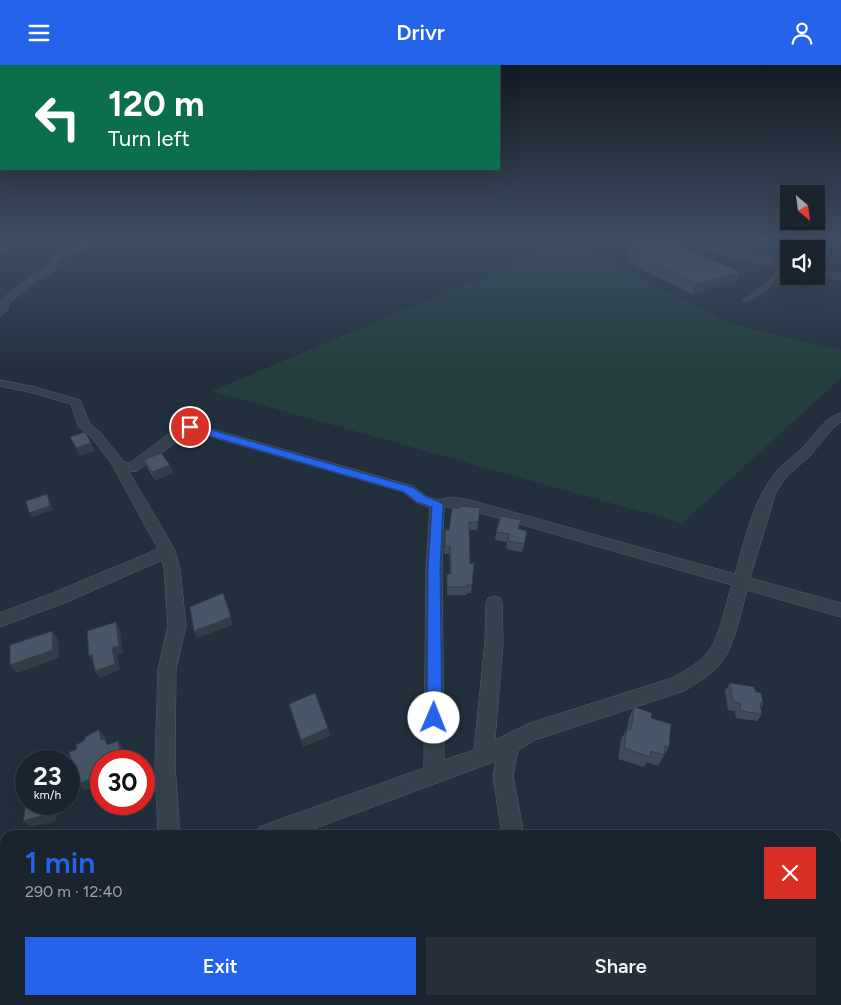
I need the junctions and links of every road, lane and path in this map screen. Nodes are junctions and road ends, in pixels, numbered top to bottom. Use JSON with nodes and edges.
{"nodes":[{"id":1,"x":26,"y":284,"type":"edge"},
{"id":2,"x":768,"y":284,"type":"edge"},
{"id":3,"x":745,"y":301,"type":"dead end"},
{"id":4,"x":1,"y":303,"type":"edge"},
{"id":5,"x":0,"y":313,"type":"edge"},
{"id":6,"x":0,"y":383,"type":"edge"},
{"id":7,"x":841,"y":417,"type":"edge"},
{"id":8,"x":118,"y":465,"type":"junction"},
{"id":9,"x":437,"y":505,"type":"junction"},
{"id":10,"x":167,"y":551,"type":"junction"},
{"id":11,"x":741,"y":582,"type":"junction"},
{"id":12,"x":494,"y":603,"type":"dead end"},
{"id":13,"x":841,"y":610,"type":"edge"},
{"id":14,"x":0,"y":620,"type":"edge"},
{"id":15,"x":509,"y":744,"type":"junction"},
{"id":16,"x":484,"y":757,"type":"junction"},
{"id":17,"x":434,"y":775,"type":"junction"},
{"id":18,"x":169,"y":830,"type":"edge"},
{"id":19,"x":281,"y":830,"type":"edge"},
{"id":20,"x":512,"y":830,"type":"edge"}],
"edges":[{"from":1,"to":4,"type":"street"},
{"from":2,"to":3,"type":"lane"},
{"from":4,"to":5,"type":"street"},
{"from":6,"to":8,"type":"street"},
{"from":7,"to":11,"type":"street"},
{"from":8,"to":9,"type":"street"},
{"from":8,"to":10,"type":"street"},
{"from":9,"to":11,"type":"street"},
{"from":9,"to":17,"type":"street"},
{"from":10,"to":14,"type":"street"},
{"from":10,"to":18,"type":"street"},
{"from":11,"to":13,"type":"street"},
{"from":11,"to":15,"type":"street"},
{"from":12,"to":16,"type":"street"},
{"from":15,"to":16,"type":"street"},
{"from":15,"to":20,"type":"street"},
{"from":16,"to":17,"type":"street"},
{"from":17,"to":19,"type":"street"}]}
